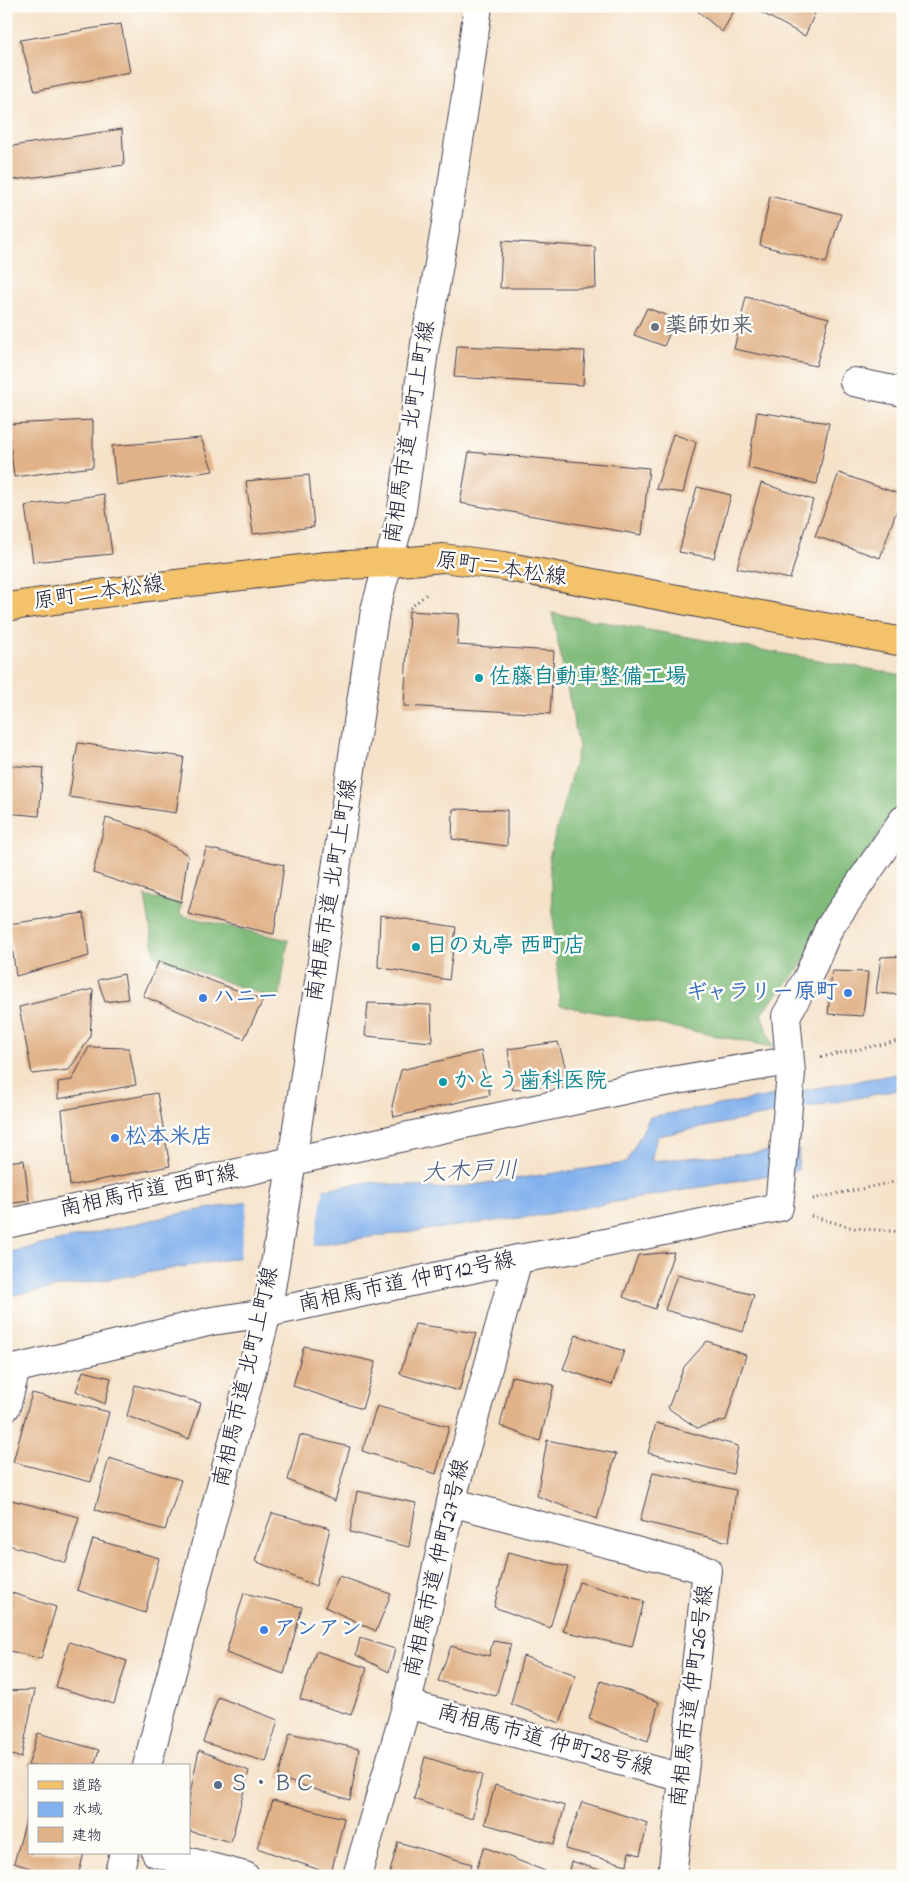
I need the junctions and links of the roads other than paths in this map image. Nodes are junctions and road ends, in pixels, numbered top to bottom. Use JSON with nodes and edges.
{"nodes":[{"id":1,"x":478,"y":6,"type":"edge"},
{"id":2,"x":854,"y":382,"type":"dead end"},
{"id":3,"x":903,"y":392,"type":"edge"},
{"id":4,"x":389,"y":563,"type":"junction"},
{"id":5,"x":6,"y":607,"type":"edge"},
{"id":6,"x":903,"y":642,"type":"edge"},
{"id":7,"x":903,"y":820,"type":"edge"},
{"id":8,"x":789,"y":1074,"type":"junction"},
{"id":9,"x":290,"y":1169,"type":"junction"},
{"id":10,"x":6,"y":1224,"type":"edge"},
{"id":11,"x":518,"y":1259,"type":"junction"},
{"id":12,"x":269,"y":1303,"type":"junction"},
{"id":13,"x":11,"y":1370,"type":"edge"},
{"id":14,"x":6,"y":1407,"type":"edge"},
{"id":15,"x":451,"y":1502,"type":"junction"},
{"id":16,"x":406,"y":1704,"type":"junction"},
{"id":17,"x":148,"y":1764,"type":"edge"},
{"id":18,"x":683,"y":1778,"type":"junction"},
{"id":19,"x":124,"y":1854,"type":"edge"},
{"id":20,"x":160,"y":1854,"type":"edge"},
{"id":21,"x":118,"y":1876,"type":"edge"},
{"id":22,"x":245,"y":1876,"type":"edge"},
{"id":23,"x":357,"y":1876,"type":"edge"},
{"id":24,"x":672,"y":1876,"type":"edge"}],
"edges":[{"from":1,"to":4,"type":"street","name":"南相馬市道 北町上町線"},
{"from":2,"to":3,"type":"street"},
{"from":4,"to":5,"type":"main road","name":"原町二本松線"},
{"from":4,"to":6,"type":"main road","name":"原町二本松線"},
{"from":4,"to":9,"type":"street","name":"南相馬市道 北町上町線"},
{"from":7,"to":8,"type":"street"},
{"from":8,"to":9,"type":"street","name":"南相馬市道 西町線"},
{"from":8,"to":11,"type":"street","name":"南相馬市道 仲町12号線"},
{"from":9,"to":10,"type":"street","name":"南相馬市道 西町線"},
{"from":9,"to":12,"type":"street","name":"南相馬市道 北町上町線"},
{"from":11,"to":12,"type":"street","name":"南相馬市道 仲町12号線"},
{"from":11,"to":15,"type":"street","name":"南相馬市道 仲町27号線"},
{"from":12,"to":13,"type":"street","name":"南相馬市道 仲町12号線"},
{"from":12,"to":17,"type":"street","name":"南相馬市道 北町上町線"},
{"from":13,"to":14,"type":"street"},
{"from":15,"to":16,"type":"street","name":"南相馬市道 仲町27号線"},
{"from":15,"to":18,"type":"street","name":"南相馬市道 仲町26号線"},
{"from":16,"to":18,"type":"street","name":"南相馬市道 仲町28号線"},
{"from":16,"to":23,"type":"street","name":"南相馬市道 仲町27号線"},
{"from":18,"to":24,"type":"street","name":"南相馬市道 仲町26号線"},
{"from":19,"to":21,"type":"street"},
{"from":20,"to":22,"type":"street"}]}
